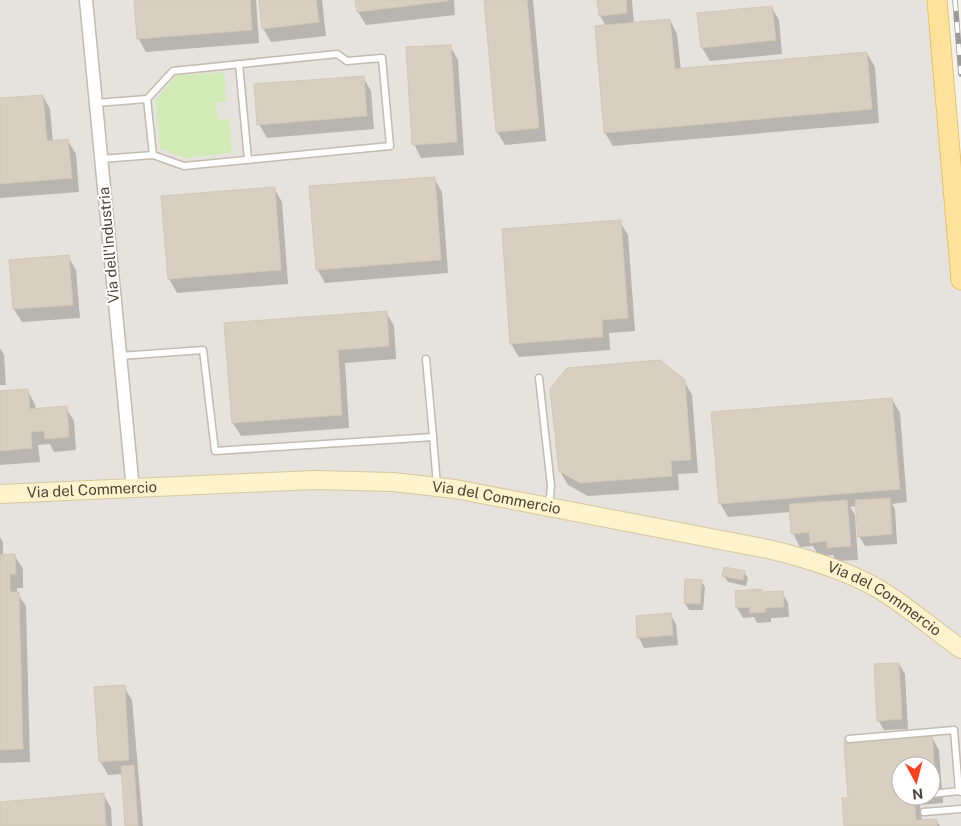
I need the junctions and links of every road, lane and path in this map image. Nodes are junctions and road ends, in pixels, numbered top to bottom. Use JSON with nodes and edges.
{"nodes":[{"id":1,"x":86,"y":0,"type":"edge"},
{"id":2,"x":937,"y":0,"type":"edge"},
{"id":3,"x":239,"y":64,"type":"junction"},
{"id":4,"x":147,"y":99,"type":"junction"},
{"id":5,"x":96,"y":103,"type":"junction"},
{"id":6,"x":153,"y":156,"type":"junction"},
{"id":7,"x":101,"y":159,"type":"junction"},
{"id":8,"x":248,"y":160,"type":"junction"},
{"id":9,"x":961,"y":280,"type":"edge"},
{"id":10,"x":120,"y":356,"type":"junction"},
{"id":11,"x":426,"y":359,"type":"dead end"},
{"id":12,"x":539,"y":378,"type":"dead end"},
{"id":13,"x":433,"y":437,"type":"junction"},
{"id":14,"x":438,"y":486,"type":"junction"},
{"id":15,"x":133,"y":490,"type":"junction"},
{"id":16,"x":0,"y":494,"type":"edge"},
{"id":17,"x":549,"y":507,"type":"junction"},
{"id":18,"x":961,"y":649,"type":"edge"},
{"id":19,"x":849,"y":739,"type":"dead end"},
{"id":20,"x":960,"y":792,"type":"edge"},
{"id":21,"x":941,"y":793,"type":"edge"},
{"id":22,"x":961,"y":809,"type":"edge"},
{"id":23,"x":924,"y":812,"type":"dead end"}],
"edges":[{"from":1,"to":5,"type":"street","name":"Via dell'Industria"},
{"from":2,"to":9,"type":"main road"},
{"from":3,"to":4,"type":"lane"},
{"from":3,"to":8,"type":"lane"},
{"from":3,"to":8,"type":"lane"},
{"from":4,"to":5,"type":"lane"},
{"from":4,"to":6,"type":"lane"},
{"from":5,"to":7,"type":"street","name":"Via dell'Industria"},
{"from":6,"to":7,"type":"lane"},
{"from":6,"to":8,"type":"lane"},
{"from":7,"to":10,"type":"street","name":"Via dell'Industria"},
{"from":10,"to":13,"type":"lane"},
{"from":10,"to":15,"type":"street","name":"Via dell'Industria"},
{"from":11,"to":13,"type":"lane"},
{"from":12,"to":17,"type":"lane"},
{"from":13,"to":14,"type":"lane"},
{"from":14,"to":15,"type":"street","name":"Via del Commercio"},
{"from":14,"to":17,"type":"street","name":"Via del Commercio"},
{"from":15,"to":16,"type":"street","name":"Via del Commercio"},
{"from":17,"to":18,"type":"street","name":"Via del Commercio"},
{"from":19,"to":20,"type":"lane"},
{"from":20,"to":21,"type":"lane"},
{"from":22,"to":23,"type":"lane"}]}
